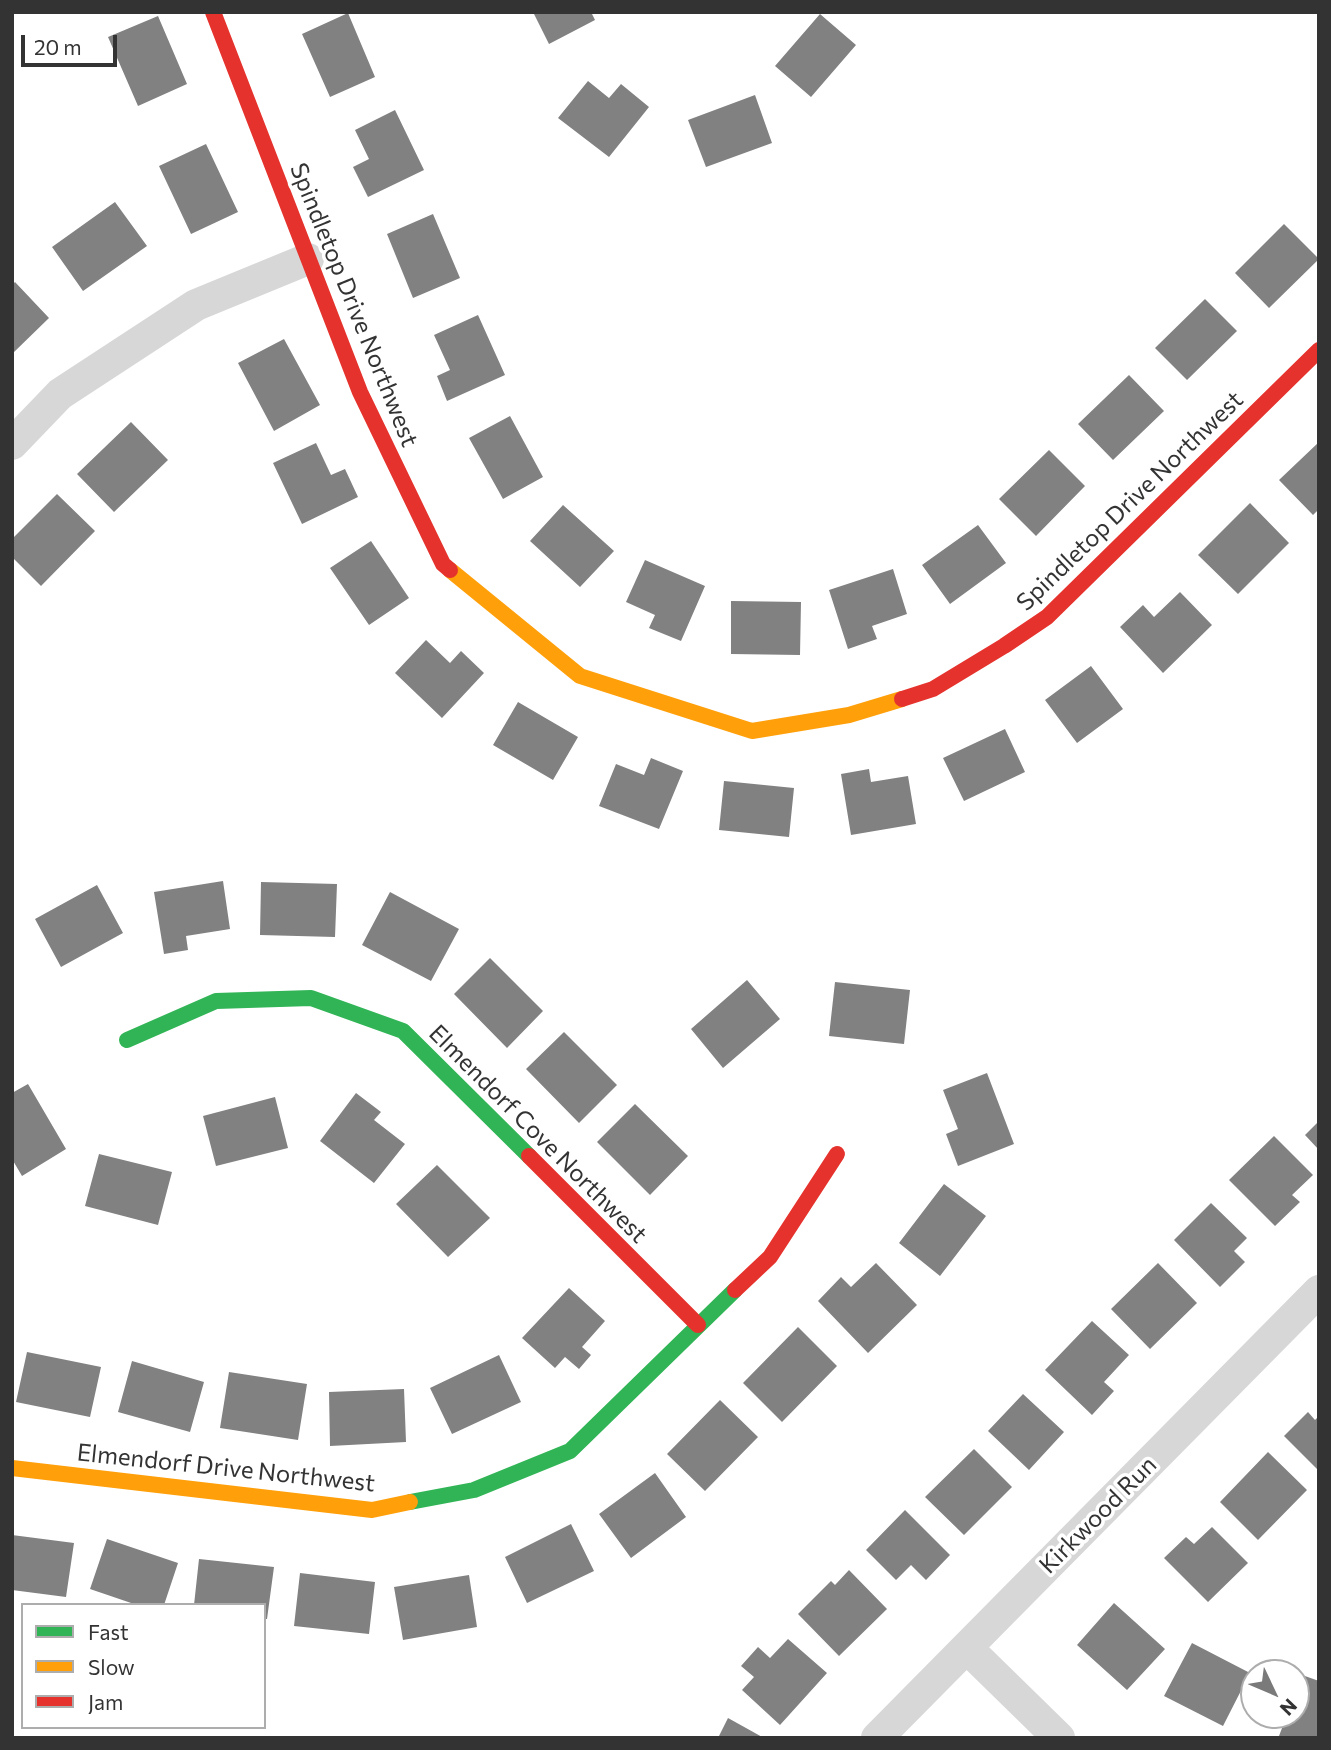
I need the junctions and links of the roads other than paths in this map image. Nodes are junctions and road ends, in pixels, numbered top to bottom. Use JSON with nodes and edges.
{"nodes":[{"id":1,"x":213,"y":12,"type":"edge"},
{"id":2,"x":308,"y":259,"type":"junction"},
{"id":3,"x":1319,"y":350,"type":"edge"},
{"id":4,"x":12,"y":444,"type":"edge"},
{"id":5,"x":127,"y":1040,"type":"dead end"},
{"id":6,"x":837,"y":1154,"type":"dead end"},
{"id":7,"x":1319,"y":1291,"type":"edge"},
{"id":8,"x":698,"y":1325,"type":"junction"},
{"id":9,"x":12,"y":1468,"type":"edge"},
{"id":10,"x":967,"y":1648,"type":"junction"},
{"id":11,"x":877,"y":1738,"type":"edge"},
{"id":12,"x":1059,"y":1738,"type":"edge"}],
"edges":[{"from":1,"to":2,"type":"street","name":"Spindletop Drive Northwest"},
{"from":2,"to":3,"type":"street","name":"Spindletop Drive Northwest"},
{"from":2,"to":4,"type":"street"},
{"from":5,"to":8,"type":"street","name":"Elmendorf Cove Northwest"},
{"from":6,"to":8,"type":"street","name":"Elmendorf Drive Northwest"},
{"from":7,"to":10,"type":"street","name":"Kirkwood Run"},
{"from":8,"to":9,"type":"street","name":"Elmendorf Drive Northwest"},
{"from":10,"to":11,"type":"street","name":"Kirkwood Run"},
{"from":10,"to":12,"type":"street"}]}
